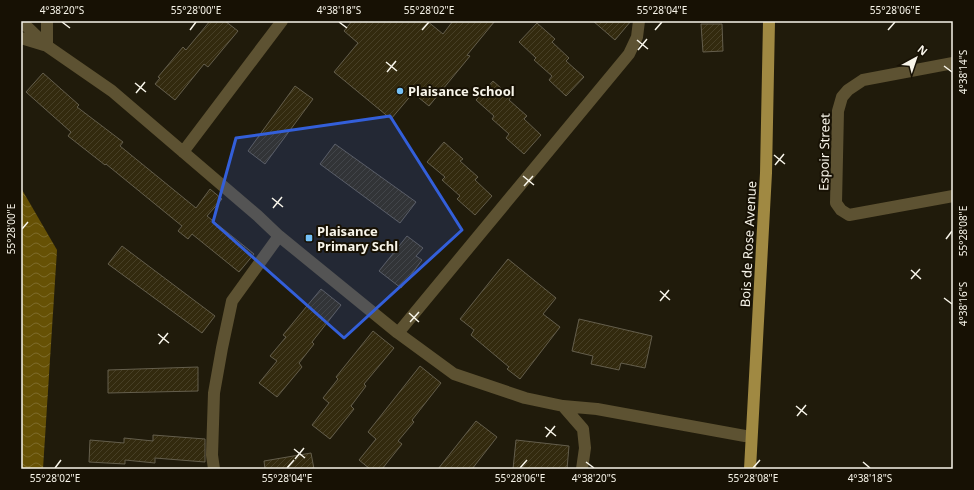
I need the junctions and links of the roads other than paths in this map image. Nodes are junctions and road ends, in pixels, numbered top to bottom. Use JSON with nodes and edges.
{"nodes":[{"id":1,"x":21,"y":21,"type":"edge"},
{"id":2,"x":47,"y":21,"type":"edge"},
{"id":3,"x":282,"y":21,"type":"edge"},
{"id":4,"x":639,"y":21,"type":"edge"},
{"id":5,"x":769,"y":21,"type":"edge"},
{"id":6,"x":21,"y":38,"type":"edge"},
{"id":7,"x":47,"y":46,"type":"junction"},
{"id":8,"x":953,"y":63,"type":"edge"},
{"id":9,"x":183,"y":152,"type":"junction"},
{"id":10,"x":953,"y":196,"type":"edge"},
{"id":11,"x":279,"y":236,"type":"junction"},
{"id":12,"x":398,"y":333,"type":"junction"},
{"id":13,"x":563,"y":406,"type":"junction"},
{"id":14,"x":745,"y":436,"type":"dead end"},
{"id":15,"x":214,"y":469,"type":"edge"},
{"id":16,"x":582,"y":469,"type":"edge"},
{"id":17,"x":750,"y":469,"type":"edge"}],
"edges":[{"from":1,"to":7,"type":"street"},
{"from":2,"to":7,"type":"street"},
{"from":3,"to":9,"type":"street"},
{"from":4,"to":12,"type":"street"},
{"from":5,"to":17,"type":"main road","name":"Bois de Rose Avenue"},
{"from":6,"to":7,"type":"street"},
{"from":7,"to":9,"type":"street"},
{"from":8,"to":10,"type":"street","name":"Espoir Street"},
{"from":9,"to":11,"type":"street"},
{"from":11,"to":12,"type":"street"},
{"from":11,"to":15,"type":"street"},
{"from":12,"to":13,"type":"street"},
{"from":13,"to":14,"type":"street"},
{"from":13,"to":16,"type":"street"}]}
